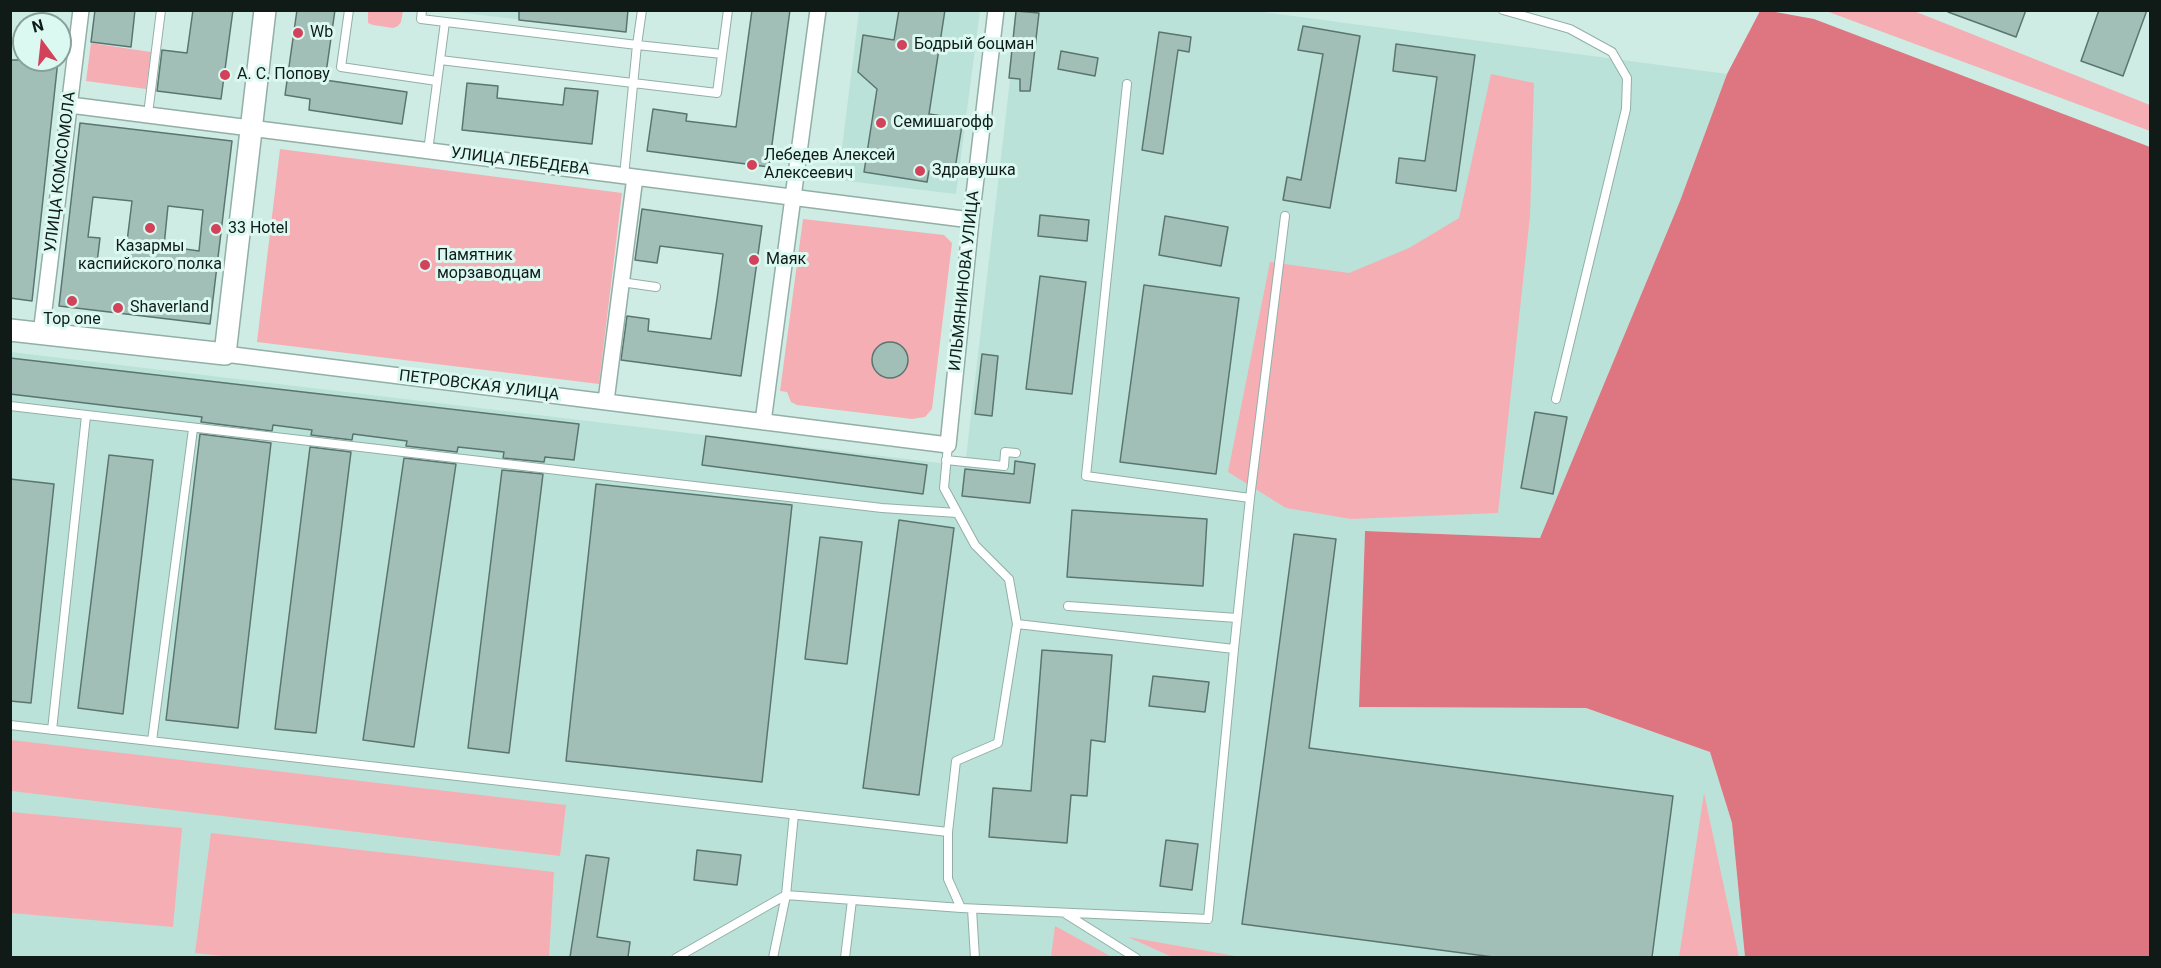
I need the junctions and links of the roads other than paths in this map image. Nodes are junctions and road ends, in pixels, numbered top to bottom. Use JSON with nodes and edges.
{"nodes":[{"id":1,"x":81,"y":10,"type":"edge"},
{"id":2,"x":161,"y":10,"type":"edge"},
{"id":3,"x":265,"y":10,"type":"edge"},
{"id":4,"x":349,"y":10,"type":"edge"},
{"id":5,"x":422,"y":10,"type":"edge"},
{"id":6,"x":642,"y":10,"type":"edge"},
{"id":7,"x":728,"y":10,"type":"edge"},
{"id":8,"x":818,"y":10,"type":"edge"},
{"id":9,"x":996,"y":10,"type":"edge"},
{"id":10,"x":1503,"y":10,"type":"edge"},
{"id":11,"x":445,"y":22,"type":"junction"},
{"id":12,"x":638,"y":45,"type":"junction"},
{"id":13,"x":722,"y":54,"type":"junction"},
{"id":14,"x":440,"y":60,"type":"junction"},
{"id":15,"x":437,"y":81,"type":"junction"},
{"id":16,"x":633,"y":84,"type":"junction"},
{"id":17,"x":1127,"y":84,"type":"dead end"},
{"id":18,"x":70,"y":105,"type":"junction"},
{"id":19,"x":147,"y":114,"type":"junction"},
{"id":20,"x":252,"y":128,"type":"junction"},
{"id":21,"x":428,"y":151,"type":"junction"},
{"id":22,"x":629,"y":176,"type":"junction"},
{"id":23,"x":793,"y":197,"type":"junction"},
{"id":24,"x":1285,"y":216,"type":"dead end"},
{"id":25,"x":971,"y":220,"type":"junction"},
{"id":26,"x":621,"y":282,"type":"junction"},
{"id":27,"x":656,"y":287,"type":"dead end"},
{"id":28,"x":10,"y":330,"type":"edge"},
{"id":29,"x":41,"y":334,"type":"junction"},
{"id":30,"x":225,"y":354,"type":"junction"},
{"id":31,"x":1556,"y":399,"type":"dead end"},
{"id":32,"x":606,"y":402,"type":"junction"},
{"id":33,"x":10,"y":406,"type":"edge"},
{"id":34,"x":86,"y":416,"type":"junction"},
{"id":35,"x":763,"y":422,"type":"junction"},
{"id":36,"x":193,"y":429,"type":"junction"},
{"id":37,"x":947,"y":452,"type":"junction"},
{"id":38,"x":1016,"y":453,"type":"dead end"},
{"id":39,"x":1250,"y":498,"type":"junction"},
{"id":40,"x":957,"y":513,"type":"junction"},
{"id":41,"x":1068,"y":606,"type":"dead end"},
{"id":42,"x":1237,"y":618,"type":"junction"},
{"id":43,"x":1017,"y":624,"type":"junction"},
{"id":44,"x":1234,"y":649,"type":"junction"},
{"id":45,"x":10,"y":725,"type":"edge"},
{"id":46,"x":52,"y":730,"type":"junction"},
{"id":47,"x":152,"y":741,"type":"junction"},
{"id":48,"x":794,"y":814,"type":"junction"},
{"id":49,"x":948,"y":832,"type":"junction"},
{"id":50,"x":786,"y":895,"type":"junction"},
{"id":51,"x":852,"y":900,"type":"junction"},
{"id":52,"x":961,"y":908,"type":"junction"},
{"id":53,"x":972,"y":909,"type":"junction"},
{"id":54,"x":1064,"y":914,"type":"junction"},
{"id":55,"x":676,"y":957,"type":"edge"},
{"id":56,"x":773,"y":957,"type":"edge"},
{"id":57,"x":845,"y":957,"type":"edge"},
{"id":58,"x":975,"y":957,"type":"edge"},
{"id":59,"x":1136,"y":957,"type":"edge"}],
"edges":[{"from":1,"to":18,"type":"street","name":"УЛИЦА КОМСОМОЛА"},
{"from":2,"to":19,"type":"lane"},
{"from":3,"to":20,"type":"street"},
{"from":4,"to":15,"type":"lane"},
{"from":5,"to":11,"type":"lane"},
{"from":6,"to":12,"type":"lane"},
{"from":7,"to":13,"type":"lane"},
{"from":8,"to":23,"type":"street"},
{"from":9,"to":25,"type":"street","name":"ИЛЬМЯНИНОВА УЛИЦА"},
{"from":10,"to":31,"type":"lane"},
{"from":11,"to":12,"type":"lane"},
{"from":11,"to":14,"type":"lane"},
{"from":12,"to":13,"type":"lane"},
{"from":12,"to":16,"type":"lane"},
{"from":13,"to":16,"type":"lane"},
{"from":14,"to":15,"type":"lane"},
{"from":14,"to":16,"type":"lane"},
{"from":15,"to":21,"type":"lane"},
{"from":16,"to":22,"type":"lane"},
{"from":17,"to":39,"type":"lane"},
{"from":18,"to":19,"type":"street","name":"УЛИЦА ЛЕБЕДЕВА"},
{"from":18,"to":29,"type":"street","name":"УЛИЦА КОМСОМОЛА"},
{"from":19,"to":20,"type":"street","name":"УЛИЦА ЛЕБЕДЕВА"},
{"from":20,"to":21,"type":"street","name":"УЛИЦА ЛЕБЕДЕВА"},
{"from":20,"to":30,"type":"street"},
{"from":21,"to":22,"type":"street","name":"УЛИЦА ЛЕБЕДЕВА"},
{"from":22,"to":23,"type":"street","name":"УЛИЦА ЛЕБЕДЕВА"},
{"from":22,"to":26,"type":"street"},
{"from":23,"to":25,"type":"street","name":"УЛИЦА ЛЕБЕДЕВА"},
{"from":23,"to":35,"type":"street"},
{"from":24,"to":39,"type":"lane"},
{"from":25,"to":37,"type":"street","name":"ИЛЬМЯНИНОВА УЛИЦА"},
{"from":26,"to":27,"type":"lane"},
{"from":26,"to":32,"type":"street"},
{"from":28,"to":29,"type":"street","name":"ПЕТРОВСКАЯ УЛИЦА"},
{"from":29,"to":30,"type":"street","name":"ПЕТРОВСКАЯ УЛИЦА"},
{"from":30,"to":32,"type":"street","name":"ПЕТРОВСКАЯ УЛИЦА"},
{"from":32,"to":35,"type":"street","name":"ПЕТРОВСКАЯ УЛИЦА"},
{"from":33,"to":34,"type":"lane"},
{"from":34,"to":36,"type":"lane"},
{"from":34,"to":46,"type":"lane"},
{"from":35,"to":37,"type":"street","name":"ПЕТРОВСКАЯ УЛИЦА"},
{"from":36,"to":40,"type":"lane"},
{"from":36,"to":47,"type":"lane"},
{"from":37,"to":38,"type":"lane"},
{"from":37,"to":40,"type":"lane"},
{"from":39,"to":42,"type":"lane"},
{"from":40,"to":43,"type":"lane"},
{"from":41,"to":42,"type":"lane"},
{"from":42,"to":44,"type":"lane"},
{"from":43,"to":44,"type":"lane"},
{"from":43,"to":49,"type":"lane"},
{"from":44,"to":54,"type":"lane"},
{"from":45,"to":46,"type":"lane"},
{"from":46,"to":47,"type":"lane"},
{"from":47,"to":48,"type":"lane"},
{"from":48,"to":49,"type":"lane"},
{"from":48,"to":50,"type":"lane"},
{"from":49,"to":52,"type":"lane"},
{"from":50,"to":51,"type":"lane"},
{"from":50,"to":55,"type":"lane"},
{"from":50,"to":56,"type":"lane"},
{"from":51,"to":52,"type":"lane"},
{"from":51,"to":57,"type":"lane"},
{"from":52,"to":53,"type":"lane"},
{"from":53,"to":54,"type":"lane"},
{"from":53,"to":58,"type":"lane"},
{"from":54,"to":59,"type":"lane"}]}
